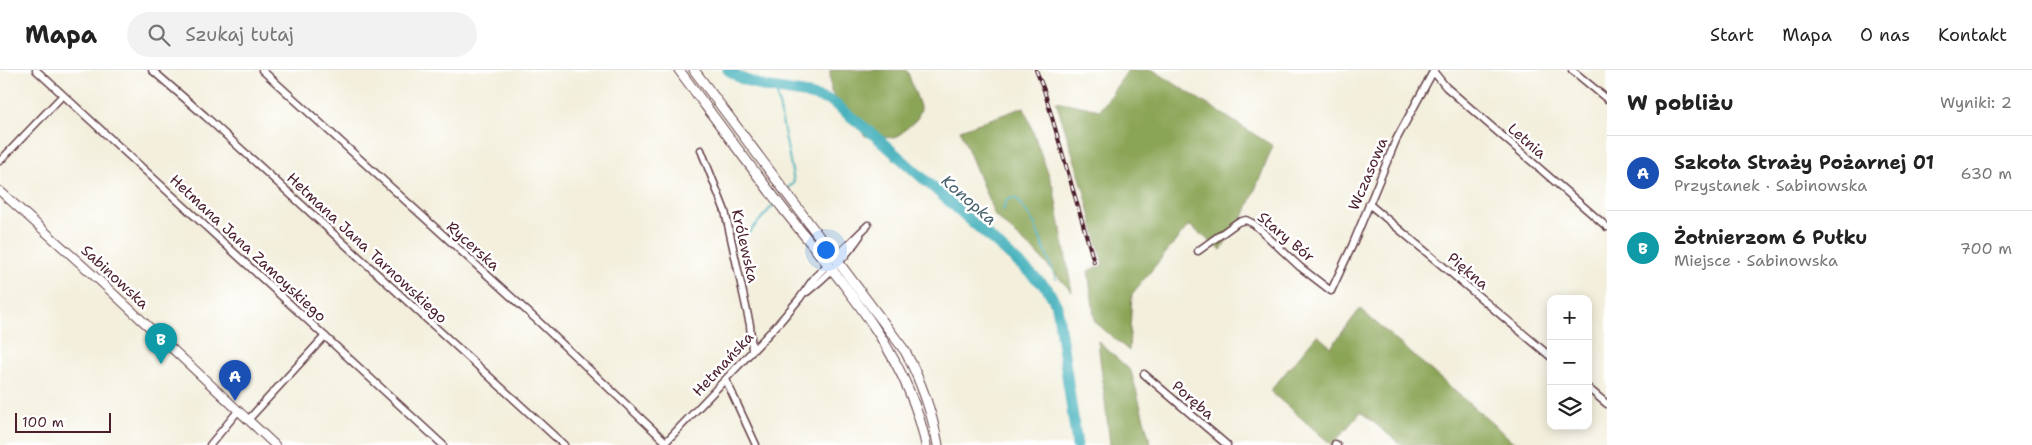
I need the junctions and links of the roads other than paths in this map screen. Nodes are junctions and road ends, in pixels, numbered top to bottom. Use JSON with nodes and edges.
{"nodes":[{"id":1,"x":36,"y":70,"type":"edge"},
{"id":2,"x":152,"y":70,"type":"edge"},
{"id":3,"x":262,"y":70,"type":"edge"},
{"id":4,"x":679,"y":70,"type":"edge"},
{"id":5,"x":694,"y":70,"type":"edge"},
{"id":6,"x":1434,"y":70,"type":"edge"},
{"id":7,"x":1572,"y":70,"type":"edge"},
{"id":8,"x":63,"y":95,"type":"junction"},
{"id":9,"x":1607,"y":99,"type":"edge"},
{"id":10,"x":701,"y":150,"type":"dead end"},
{"id":11,"x":0,"y":161,"type":"edge"},
{"id":12,"x":0,"y":191,"type":"edge"},
{"id":13,"x":1369,"y":204,"type":"junction"},
{"id":14,"x":1607,"y":227,"type":"edge"},
{"id":15,"x":1198,"y":251,"type":"dead end"},
{"id":16,"x":837,"y":260,"type":"junction"},
{"id":17,"x":830,"y":268,"type":"junction"},
{"id":18,"x":1330,"y":291,"type":"joint"},
{"id":19,"x":325,"y":336,"type":"junction"},
{"id":20,"x":752,"y":351,"type":"junction"},
{"id":21,"x":1547,"y":354,"type":"edge"},
{"id":22,"x":1144,"y":374,"type":"dead end"},
{"id":23,"x":726,"y":380,"type":"junction"},
{"id":24,"x":1592,"y":391,"type":"edge"},
{"id":25,"x":1607,"y":404,"type":"edge"},
{"id":26,"x":238,"y":411,"type":"junction"},
{"id":27,"x":248,"y":420,"type":"junction"},
{"id":28,"x":665,"y":443,"type":"edge"},
{"id":29,"x":210,"y":445,"type":"edge"},
{"id":30,"x":275,"y":445,"type":"edge"},
{"id":31,"x":443,"y":445,"type":"edge"},
{"id":32,"x":564,"y":445,"type":"edge"},
{"id":33,"x":756,"y":445,"type":"edge"},
{"id":34,"x":926,"y":445,"type":"edge"},
{"id":35,"x":938,"y":445,"type":"edge"},
{"id":36,"x":1227,"y":445,"type":"edge"}],
"edges":[{"from":1,"to":8,"type":"street","name":"Hetmana Jana Zamoyskiego"},
{"from":2,"to":32,"type":"street","name":"Hetmana Jana Tarnowskiego"},
{"from":3,"to":28,"type":"street","name":"Rycerska"},
{"from":4,"to":17,"type":"main road"},
{"from":5,"to":16,"type":"main road"},
{"from":6,"to":13,"type":"street","name":"Wczasowa"},
{"from":6,"to":14,"type":"street","name":"Letnia"},
{"from":7,"to":9,"type":"street"},
{"from":8,"to":11,"type":"street"},
{"from":8,"to":19,"type":"street","name":"Hetmana Jana Zamoyskiego"},
{"from":10,"to":20,"type":"street","name":"Królewska"},
{"from":12,"to":26,"type":"street","name":"Sabinowska"},
{"from":13,"to":18,"type":"street","name":"Wczasowa"},
{"from":13,"to":21,"type":"street","name":"Piękna"},
{"from":15,"to":18,"type":"street","name":"Stary Bór"},
{"from":16,"to":16,"type":"street","name":"Hetmańska"},
{"from":16,"to":17,"type":"street","name":"Hetmańska"},
{"from":16,"to":35,"type":"main road"},
{"from":17,"to":20,"type":"street","name":"Hetmańska"},
{"from":17,"to":34,"type":"main road"},
{"from":19,"to":27,"type":"street"},
{"from":19,"to":31,"type":"street","name":"Hetmana Jana Zamoyskiego"},
{"from":20,"to":23,"type":"street","name":"Hetmańska"},
{"from":22,"to":36,"type":"street","name":"Poręba"},
{"from":23,"to":28,"type":"street","name":"Hetmańska"},
{"from":23,"to":33,"type":"street"},
{"from":24,"to":25,"type":"street"},
{"from":26,"to":27,"type":"street","name":"Sabinowska"},
{"from":26,"to":29,"type":"street"},
{"from":27,"to":30,"type":"street","name":"Sabinowska"}]}
